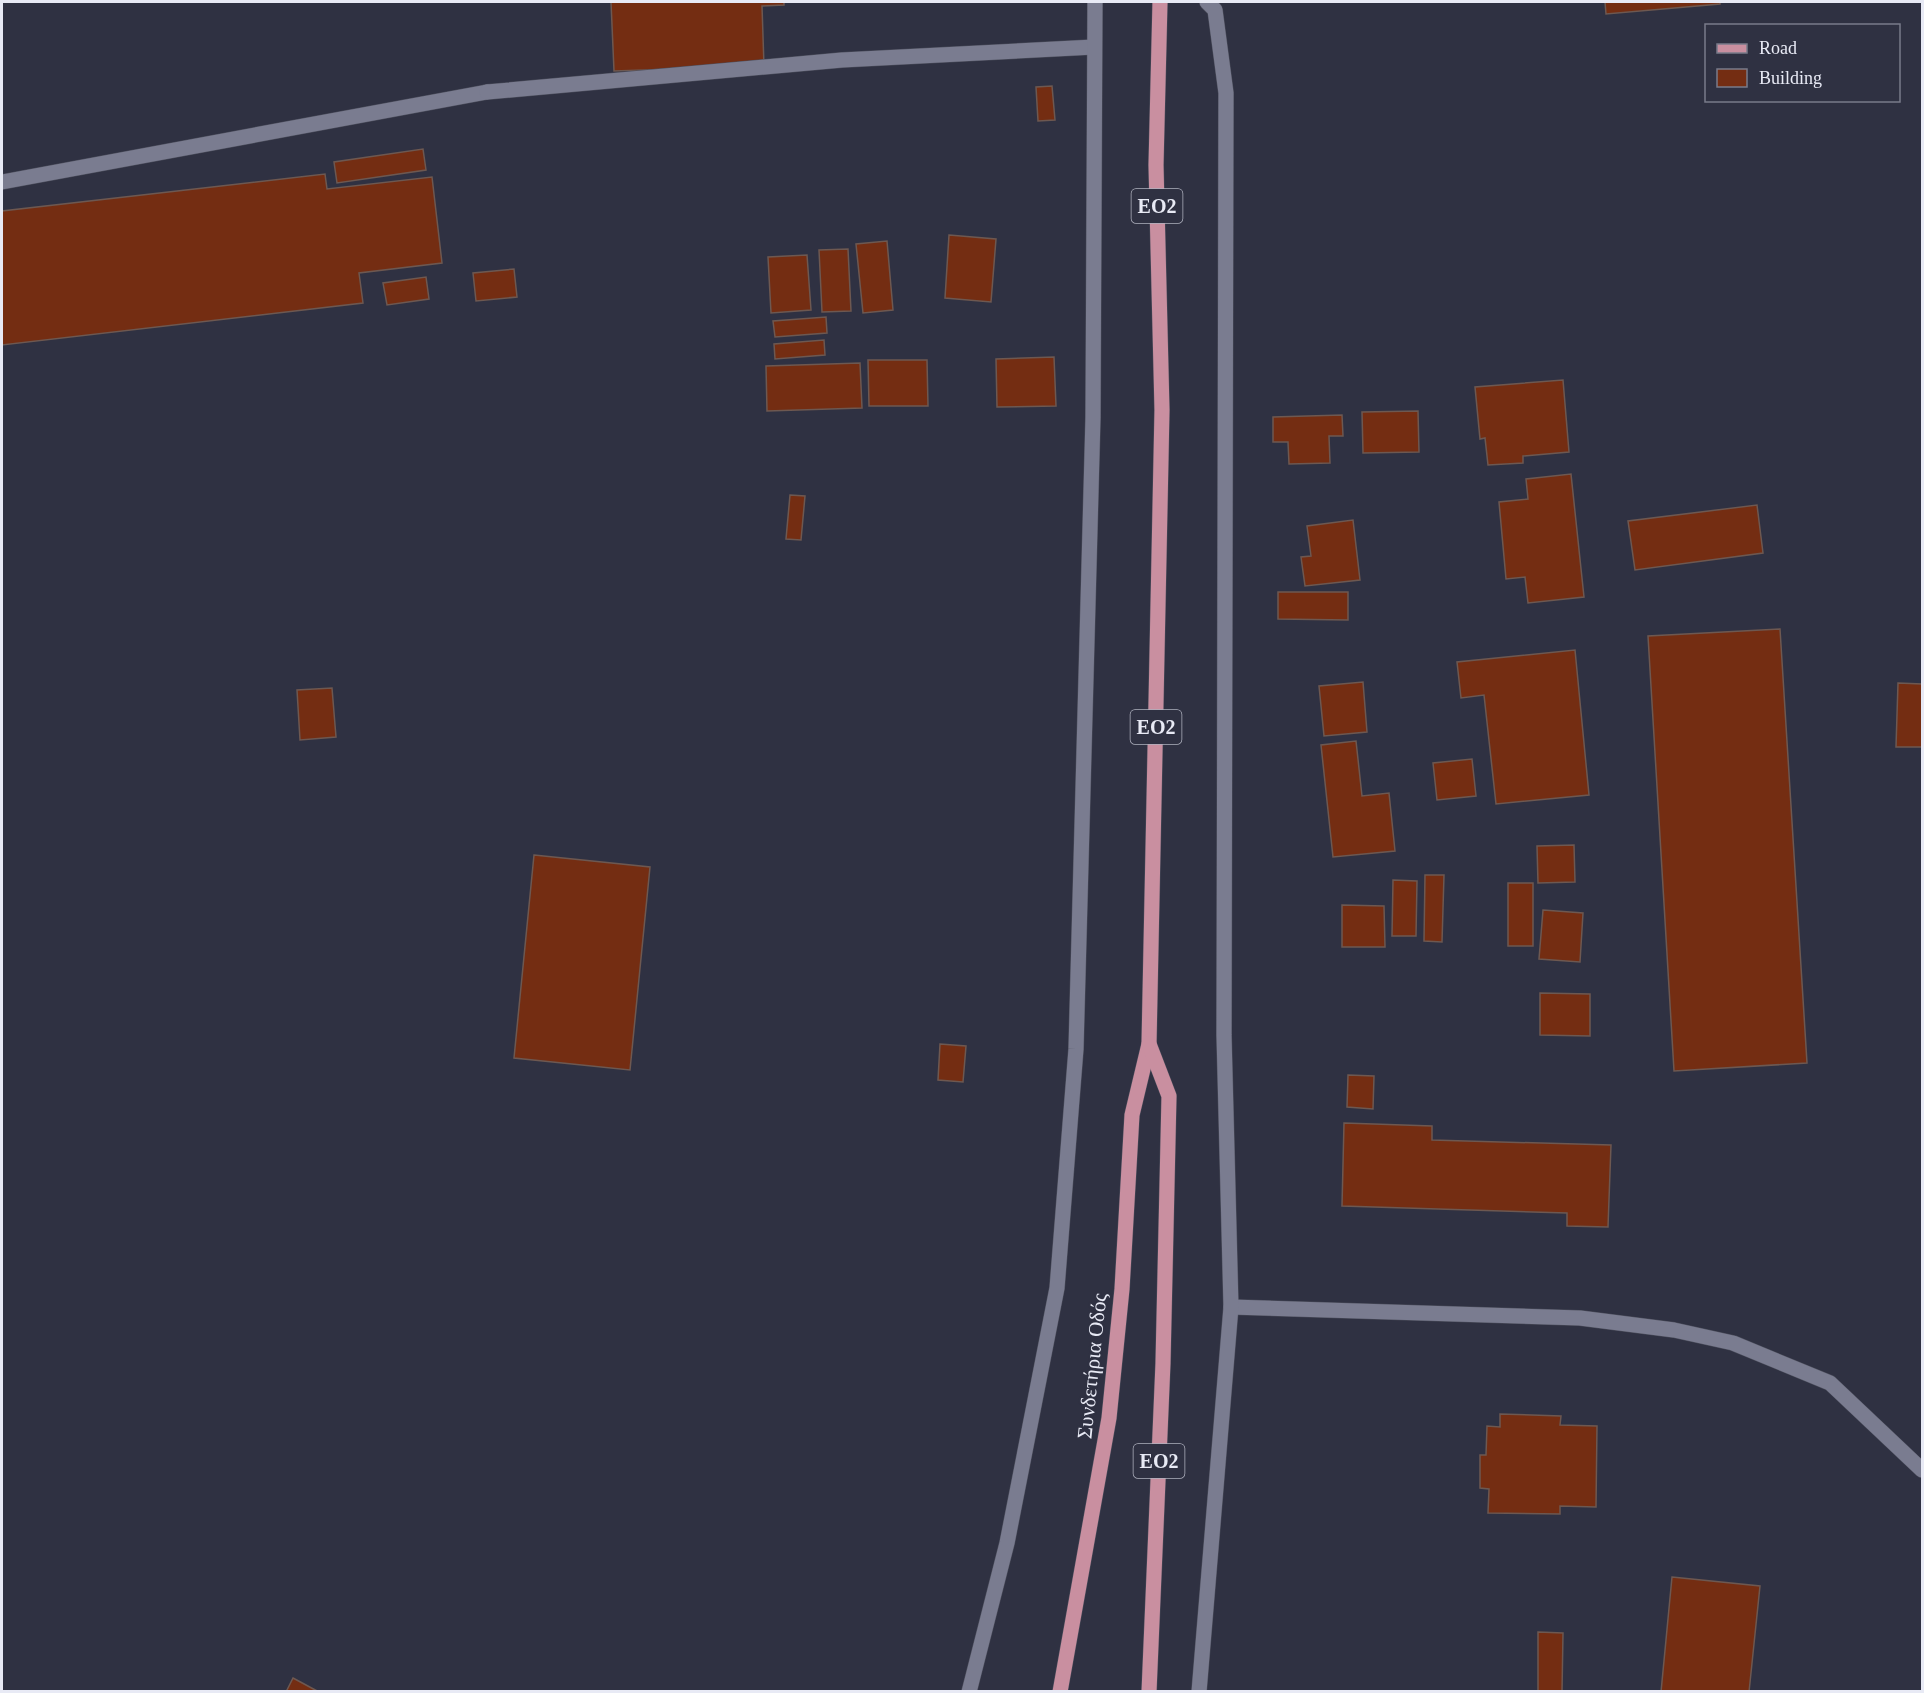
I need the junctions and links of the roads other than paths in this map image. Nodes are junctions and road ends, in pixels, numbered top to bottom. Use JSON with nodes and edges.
{"nodes":[{"id":1,"x":1095,"y":2,"type":"edge"},
{"id":2,"x":1160,"y":2,"type":"edge"},
{"id":3,"x":1207,"y":2,"type":"edge"},
{"id":4,"x":1094,"y":47,"type":"junction"},
{"id":5,"x":2,"y":182,"type":"edge"},
{"id":6,"x":1149,"y":1044,"type":"junction"},
{"id":7,"x":1231,"y":1307,"type":"junction"},
{"id":8,"x":1923,"y":1470,"type":"edge"},
{"id":9,"x":969,"y":1692,"type":"edge"},
{"id":10,"x":1060,"y":1692,"type":"edge"},
{"id":11,"x":1149,"y":1692,"type":"edge"},
{"id":12,"x":1199,"y":1692,"type":"edge"}],
"edges":[{"from":1,"to":4,"type":"street"},
{"from":2,"to":6,"type":"main road","number":"ΕΟ2"},
{"from":3,"to":7,"type":"street"},
{"from":4,"to":5,"type":"street"},
{"from":4,"to":9,"type":"street"},
{"from":6,"to":10,"type":"main road","name":"Συνδετήρια Οδός"},
{"from":6,"to":11,"type":"main road","number":"ΕΟ2"},
{"from":7,"to":8,"type":"street"},
{"from":7,"to":12,"type":"street"}]}
